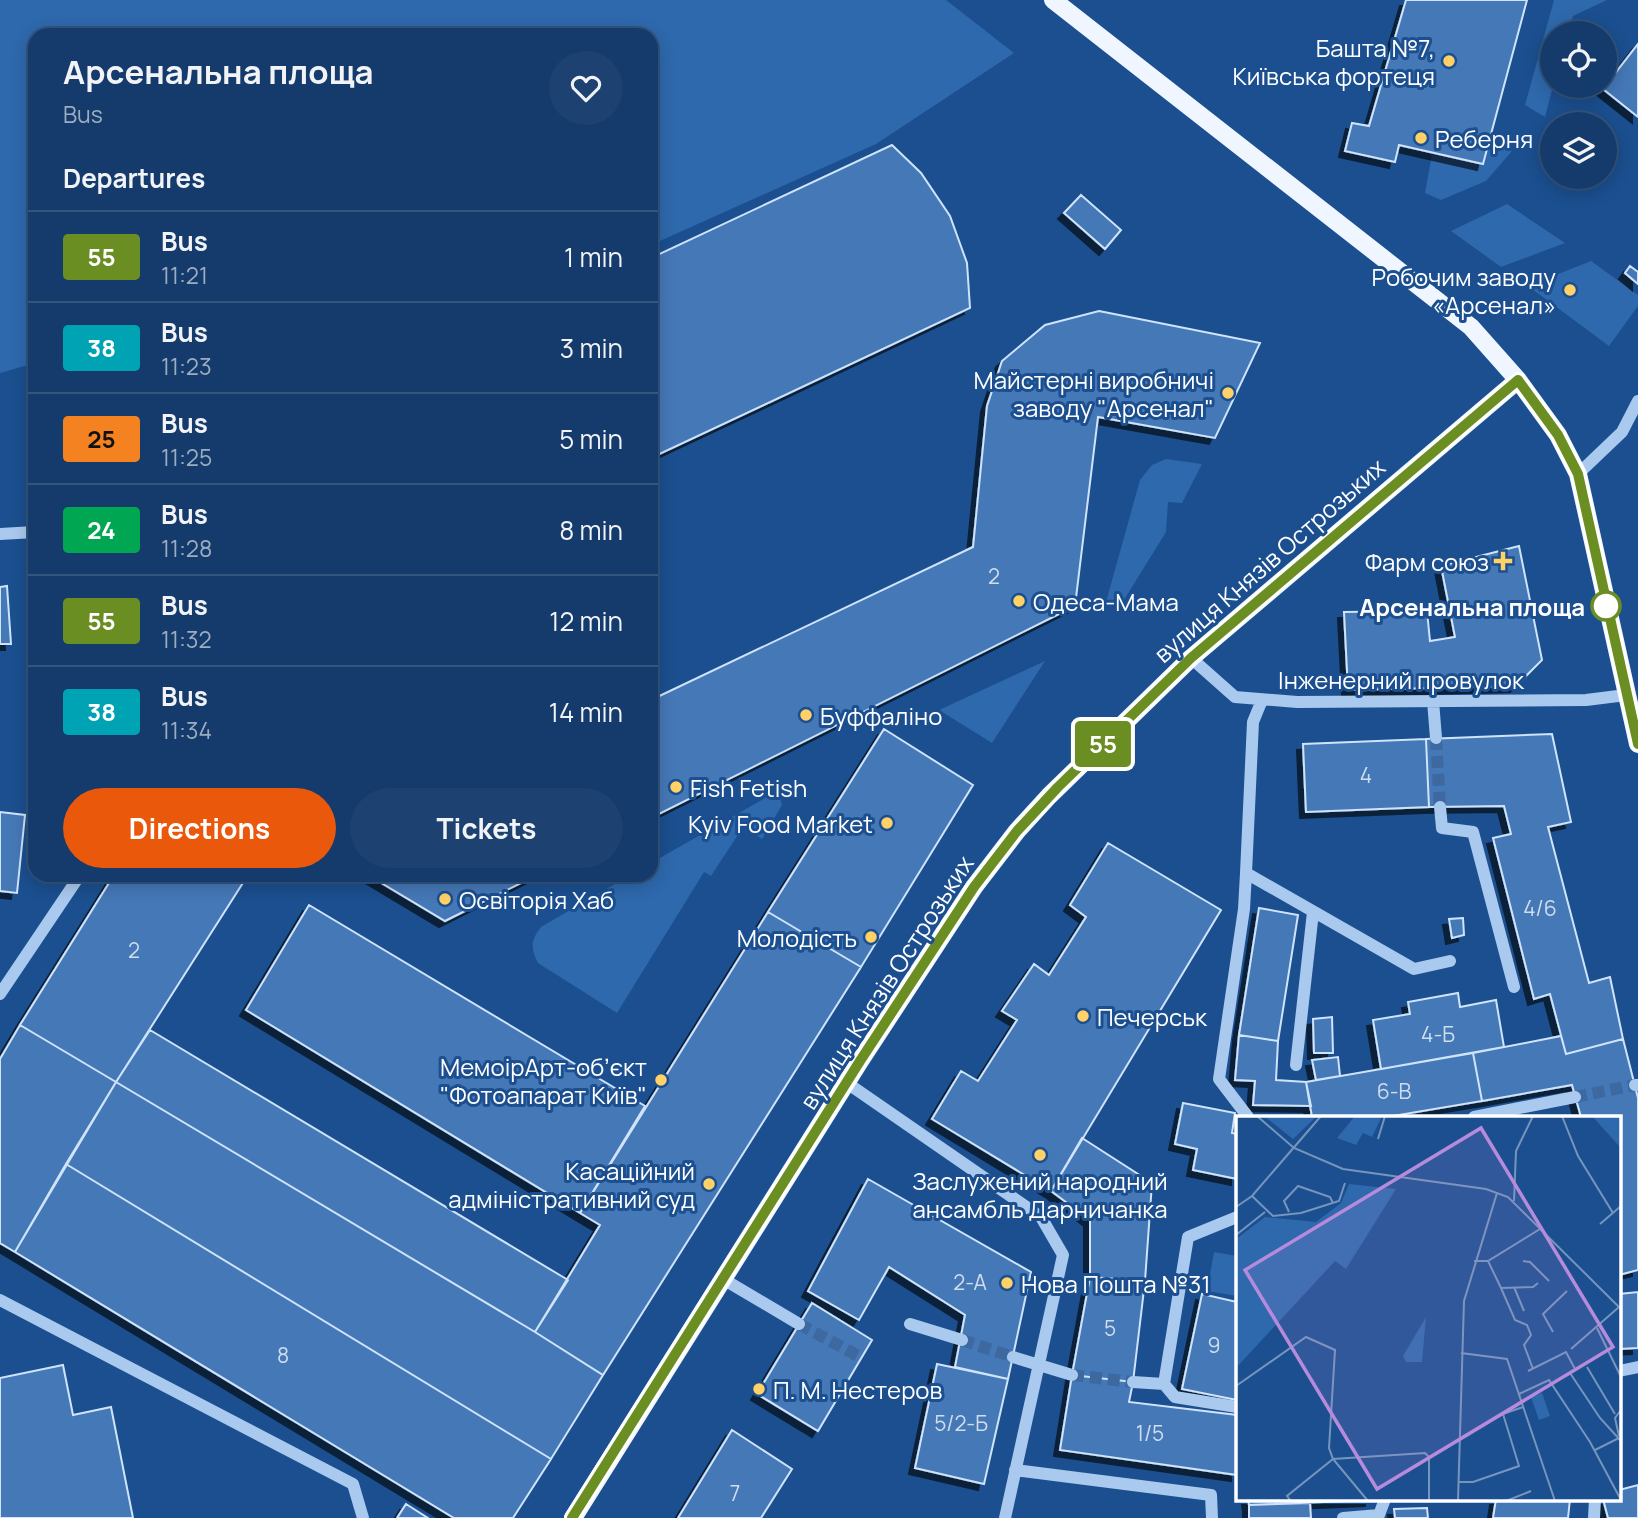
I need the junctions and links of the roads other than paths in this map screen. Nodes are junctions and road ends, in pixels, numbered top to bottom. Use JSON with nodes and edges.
{"nodes":[{"id":1,"x":1053,"y":0,"type":"edge"},
{"id":2,"x":1518,"y":380,"type":"junction"},
{"id":3,"x":1638,"y":401,"type":"edge"},
{"id":4,"x":1578,"y":474,"type":"junction"},
{"id":5,"x":28,"y":532,"type":"edge"},
{"id":6,"x":0,"y":534,"type":"edge"},
{"id":7,"x":1191,"y":658,"type":"junction"},
{"id":8,"x":1626,"y":695,"type":"junction"},
{"id":9,"x":1262,"y":700,"type":"junction"},
{"id":10,"x":1433,"y":701,"type":"junction"},
{"id":11,"x":1436,"y":738,"type":"tunnel mouth"},
{"id":12,"x":1638,"y":744,"type":"edge"},
{"id":13,"x":1440,"y":807,"type":"tunnel mouth"},
{"id":14,"x":1246,"y":873,"type":"junction"},
{"id":15,"x":75,"y":882,"type":"edge"},
{"id":16,"x":1313,"y":912,"type":"junction"},
{"id":17,"x":1450,"y":961,"type":"dead end"},
{"id":18,"x":1514,"y":987,"type":"dead end"},
{"id":19,"x":0,"y":994,"type":"edge"},
{"id":20,"x":1296,"y":1065,"type":"dead end"},
{"id":21,"x":847,"y":1083,"type":"junction"},
{"id":22,"x":1575,"y":1097,"type":"tunnel mouth"},
{"id":23,"x":1534,"y":1111,"type":"edge"},
{"id":24,"x":1247,"y":1116,"type":"edge"},
{"id":25,"x":1484,"y":1116,"type":"edge"},
{"id":26,"x":1236,"y":1217,"type":"edge"},
{"id":27,"x":723,"y":1279,"type":"junction"},
{"id":28,"x":0,"y":1300,"type":"edge"},
{"id":29,"x":799,"y":1324,"type":"tunnel mouth"},
{"id":30,"x":909,"y":1324,"type":"dead end"},
{"id":31,"x":962,"y":1340,"type":"tunnel mouth"},
{"id":32,"x":1013,"y":1357,"type":"tunnel mouth"},
{"id":33,"x":1039,"y":1366,"type":"junction"},
{"id":34,"x":1638,"y":1367,"type":"edge"},
{"id":35,"x":1620,"y":1371,"type":"edge"},
{"id":36,"x":1073,"y":1375,"type":"tunnel mouth"},
{"id":37,"x":1133,"y":1382,"type":"tunnel mouth"},
{"id":38,"x":1164,"y":1384,"type":"junction"},
{"id":39,"x":1236,"y":1407,"type":"edge"},
{"id":40,"x":1015,"y":1470,"type":"junction"},
{"id":41,"x":1384,"y":1500,"type":"edge"},
{"id":42,"x":1595,"y":1500,"type":"edge"},
{"id":43,"x":363,"y":1518,"type":"edge"},
{"id":44,"x":572,"y":1518,"type":"edge"},
{"id":45,"x":1005,"y":1518,"type":"edge"},
{"id":46,"x":1212,"y":1518,"type":"edge"},
{"id":47,"x":1343,"y":1518,"type":"edge"},
{"id":48,"x":1594,"y":1518,"type":"edge"}],
"edges":[{"from":1,"to":2,"type":"main road"},
{"from":2,"to":4,"type":"main road"},
{"from":2,"to":7,"type":"main road","name":"вулиця Князів Острозьких"},
{"from":3,"to":4,"type":"street"},
{"from":4,"to":8,"type":"main road"},
{"from":5,"to":6,"type":"street"},
{"from":7,"to":9,"type":"street","name":"Інженерний провулок"},
{"from":7,"to":21,"type":"main road","name":"вулиця Князів Острозьких"},
{"from":8,"to":10,"type":"street","name":"Інженерний провулок"},
{"from":8,"to":12,"type":"main road"},
{"from":9,"to":10,"type":"street","name":"Інженерний провулок"},
{"from":9,"to":14,"type":"street"},
{"from":10,"to":11,"type":"street"},
{"from":13,"to":18,"type":"street"},
{"from":14,"to":16,"type":"street"},
{"from":14,"to":24,"type":"street"},
{"from":15,"to":19,"type":"street"},
{"from":16,"to":17,"type":"street"},
{"from":16,"to":20,"type":"street"},
{"from":21,"to":27,"type":"main road","name":"вулиця Князів Острозьких"},
{"from":21,"to":33,"type":"street"},
{"from":22,"to":23,"type":"street"},
{"from":23,"to":25,"type":"street"},
{"from":26,"to":38,"type":"street"},
{"from":27,"to":29,"type":"street"},
{"from":27,"to":44,"type":"main road","name":"вулиця Князів Острозьких"},
{"from":28,"to":43,"type":"street"},
{"from":30,"to":31,"type":"street"},
{"from":32,"to":33,"type":"street"},
{"from":33,"to":36,"type":"street"},
{"from":33,"to":40,"type":"street"},
{"from":34,"to":35,"type":"street"},
{"from":37,"to":38,"type":"street"},
{"from":38,"to":39,"type":"street"},
{"from":40,"to":45,"type":"street"},
{"from":40,"to":46,"type":"street"},
{"from":41,"to":47,"type":"street"},
{"from":42,"to":48,"type":"street"}]}
